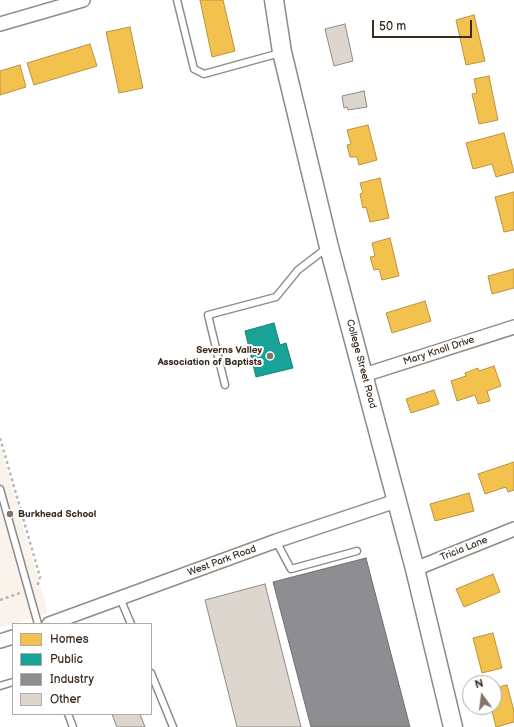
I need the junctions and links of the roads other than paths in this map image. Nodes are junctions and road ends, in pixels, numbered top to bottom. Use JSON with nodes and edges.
{"nodes":[{"id":1,"x":83,"y":0,"type":"edge"},
{"id":2,"x":177,"y":0,"type":"edge"},
{"id":3,"x":274,"y":0,"type":"edge"},
{"id":4,"x":0,"y":24,"type":"edge"},
{"id":5,"x":282,"y":52,"type":"junction"},
{"id":6,"x":329,"y":246,"type":"junction"},
{"id":7,"x":514,"y":326,"type":"edge"},
{"id":8,"x":364,"y":374,"type":"junction"},
{"id":9,"x":225,"y":385,"type":"dead end"},
{"id":10,"x":0,"y":489,"type":"edge"},
{"id":11,"x":396,"y":501,"type":"junction"},
{"id":12,"x":514,"y":529,"type":"edge"},
{"id":13,"x":276,"y":541,"type":"junction"},
{"id":14,"x":357,"y":551,"type":"dead end"},
{"id":15,"x":415,"y":569,"type":"junction"},
{"id":16,"x":120,"y":598,"type":"junction"},
{"id":17,"x":38,"y":623,"type":"edge"},
{"id":18,"x":52,"y":623,"type":"edge"},
{"id":19,"x":131,"y":623,"type":"edge"},
{"id":20,"x":12,"y":637,"type":"edge"},
{"id":21,"x":0,"y":642,"type":"edge"},
{"id":22,"x":152,"y":675,"type":"edge"},
{"id":23,"x":12,"y":682,"type":"edge"},
{"id":24,"x":0,"y":686,"type":"edge"},
{"id":25,"x":68,"y":715,"type":"edge"},
{"id":26,"x":73,"y":727,"type":"edge"},
{"id":27,"x":173,"y":727,"type":"edge"},
{"id":28,"x":454,"y":727,"type":"edge"}],
"edges":[{"from":1,"to":4,"type":"street"},
{"from":2,"to":5,"type":"lane"},
{"from":3,"to":5,"type":"street","name":"College Street Road"},
{"from":5,"to":6,"type":"street","name":"College Street Road"},
{"from":6,"to":8,"type":"street","name":"College Street Road"},
{"from":6,"to":9,"type":"lane"},
{"from":7,"to":8,"type":"street","name":"Mary Knoll Drive"},
{"from":8,"to":11,"type":"street","name":"College Street Road"},
{"from":10,"to":17,"type":"lane"},
{"from":11,"to":13,"type":"street","name":"West Park Road"},
{"from":11,"to":15,"type":"street","name":"College Street Road"},
{"from":12,"to":15,"type":"street","name":"Tricia Lane"},
{"from":13,"to":14,"type":"lane"},
{"from":13,"to":16,"type":"street","name":"West Park Road"},
{"from":15,"to":28,"type":"street","name":"College Street Road"},
{"from":16,"to":18,"type":"street","name":"West Park Road"},
{"from":16,"to":19,"type":"lane"},
{"from":20,"to":21,"type":"street"},
{"from":22,"to":27,"type":"lane"},
{"from":23,"to":24,"type":"lane"},
{"from":25,"to":26,"type":"lane"}]}
